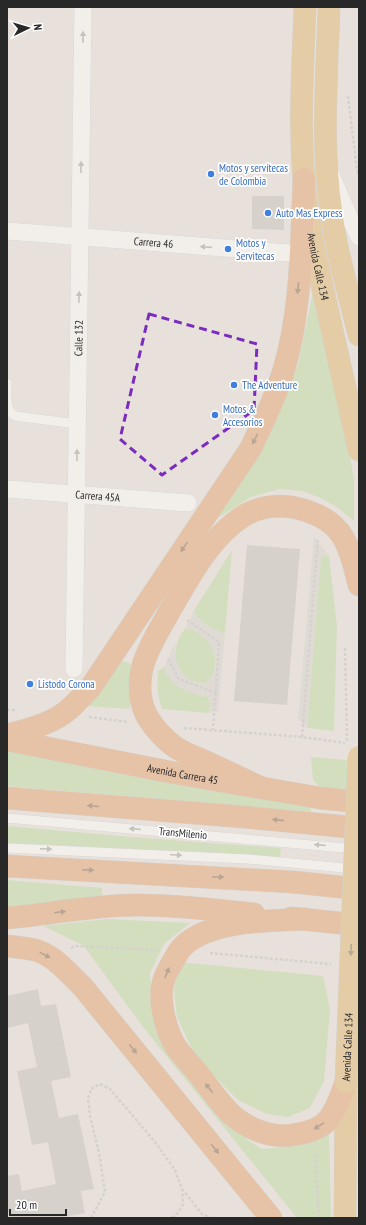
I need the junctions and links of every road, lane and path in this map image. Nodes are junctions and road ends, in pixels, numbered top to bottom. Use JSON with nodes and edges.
{"nodes":[{"id":1,"x":83,"y":7,"type":"edge"},
{"id":2,"x":305,"y":7,"type":"edge"},
{"id":3,"x":329,"y":7,"type":"edge"},
{"id":4,"x":347,"y":91,"type":"dead end"},
{"id":5,"x":326,"y":162,"type":"junction"},
{"id":6,"x":359,"y":174,"type":"edge"},
{"id":7,"x":304,"y":179,"type":"junction"},
{"id":8,"x":7,"y":231,"type":"edge"},
{"id":9,"x":80,"y":237,"type":"junction"},
{"id":10,"x":359,"y":237,"type":"edge"},
{"id":11,"x":301,"y":254,"type":"junction"},
{"id":12,"x":359,"y":335,"type":"edge"},
{"id":13,"x":7,"y":383,"type":"edge"},
{"id":14,"x":77,"y":424,"type":"junction"},
{"id":15,"x":359,"y":450,"type":"edge"},
{"id":16,"x":7,"y":489,"type":"edge"},
{"id":17,"x":76,"y":494,"type":"junction"},
{"id":18,"x":188,"y":503,"type":"dead end"},
{"id":19,"x":318,"y":534,"type":"dead end"},
{"id":20,"x":359,"y":585,"type":"edge"},
{"id":21,"x":185,"y":618,"type":"dead end"},
{"id":22,"x":164,"y":653,"type":"dead end"},
{"id":23,"x":74,"y":669,"type":"dead end"},
{"id":24,"x":216,"y":693,"type":"junction"},
{"id":25,"x":213,"y":730,"type":"dead end"},
{"id":26,"x":7,"y":735,"type":"edge"},
{"id":27,"x":302,"y":737,"type":"dead end"},
{"id":28,"x":7,"y":740,"type":"edge"},
{"id":29,"x":359,"y":757,"type":"edge"},
{"id":30,"x":262,"y":788,"type":"junction"},
{"id":31,"x":7,"y":798,"type":"edge"},
{"id":32,"x":359,"y":802,"type":"edge"},
{"id":33,"x":7,"y":818,"type":"edge"},
{"id":34,"x":359,"y":828,"type":"edge"},
{"id":35,"x":7,"y":848,"type":"edge"},
{"id":36,"x":359,"y":849,"type":"edge"},
{"id":37,"x":7,"y":866,"type":"edge"},
{"id":38,"x":359,"y":870,"type":"edge"},
{"id":39,"x":359,"y":889,"type":"edge"},
{"id":40,"x":7,"y":918,"type":"edge"},
{"id":41,"x":305,"y":919,"type":"junction"},
{"id":42,"x":359,"y":925,"type":"edge"},
{"id":43,"x":7,"y":946,"type":"edge"},
{"id":44,"x":75,"y":946,"type":"dead end"},
{"id":45,"x":153,"y":949,"type":"dead end"},
{"id":46,"x":208,"y":953,"type":"dead end"},
{"id":47,"x":333,"y":965,"type":"dead end"},
{"id":48,"x":346,"y":1082,"type":"junction"},
{"id":49,"x":315,"y":1155,"type":"dead end"},
{"id":50,"x":182,"y":1189,"type":"junction"},
{"id":51,"x":91,"y":1218,"type":"edge"},
{"id":52,"x":171,"y":1218,"type":"edge"},
{"id":53,"x":210,"y":1218,"type":"edge"},
{"id":54,"x":271,"y":1218,"type":"edge"},
{"id":55,"x":319,"y":1218,"type":"edge"},
{"id":56,"x":346,"y":1218,"type":"edge"}],
"edges":[{"from":9,"to":1,"type":"street","name":"Calle 132","one_way":true},
{"from":2,"to":7,"type":"main road","name":"Avenida Calle 134"},
{"from":3,"to":5,"type":"main road","name":"Avenida Calle 134"},
{"from":4,"to":6,"type":"path"},
{"from":5,"to":10,"type":"street"},
{"from":5,"to":12,"type":"main road","name":"Avenida Calle 134"},
{"from":7,"to":11,"type":"highway"},
{"from":7,"to":15,"type":"main road","name":"Avenida Calle 134"},
{"from":8,"to":9,"type":"street","name":"Carrera 46"},
{"from":11,"to":9,"type":"street","name":"Carrera 46","one_way":true},
{"from":14,"to":9,"type":"street","name":"Calle 132","one_way":true},
{"from":11,"to":26,"type":"highway","one_way":true},
{"from":13,"to":14,"type":"lane"},
{"from":17,"to":14,"type":"street","name":"Calle 132","one_way":true},
{"from":16,"to":17,"type":"street","name":"Carrera 45A"},
{"from":17,"to":18,"type":"street","name":"Carrera 45A"},
{"from":17,"to":23,"type":"street","name":"Calle 132"},
{"from":19,"to":27,"type":"path"},
{"from":20,"to":30,"type":"highway"},
{"from":21,"to":24,"type":"path"},
{"from":22,"to":24,"type":"path"},
{"from":24,"to":25,"type":"path"},
{"from":28,"to":30,"type":"highway","name":"Avenida Carrera 45"},
{"from":29,"to":48,"type":"main road","name":"Avenida Calle 134","one_way":true,"bridge":true},
{"from":30,"to":32,"type":"highway","name":"Avenida Carrera 45"},
{"from":34,"to":31,"type":"highway","one_way":true},
{"from":36,"to":33,"type":"lane","name":"TransMilenio","one_way":true},
{"from":35,"to":38,"type":"lane","name":"TransMilenio","one_way":true},
{"from":37,"to":39,"type":"highway","one_way":true},
{"from":40,"to":41,"type":"highway","one_way":true},
{"from":41,"to":42,"type":"highway"},
{"from":48,"to":41,"type":"highway","one_way":true},
{"from":43,"to":54,"type":"highway","one_way":true},
{"from":44,"to":45,"type":"path"},
{"from":46,"to":47,"type":"path"},
{"from":48,"to":56,"type":"main road","name":"Avenida Calle 134"},
{"from":49,"to":55,"type":"path"},
{"from":50,"to":51,"type":"path"},
{"from":50,"to":52,"type":"path"},
{"from":50,"to":53,"type":"path"}]}
